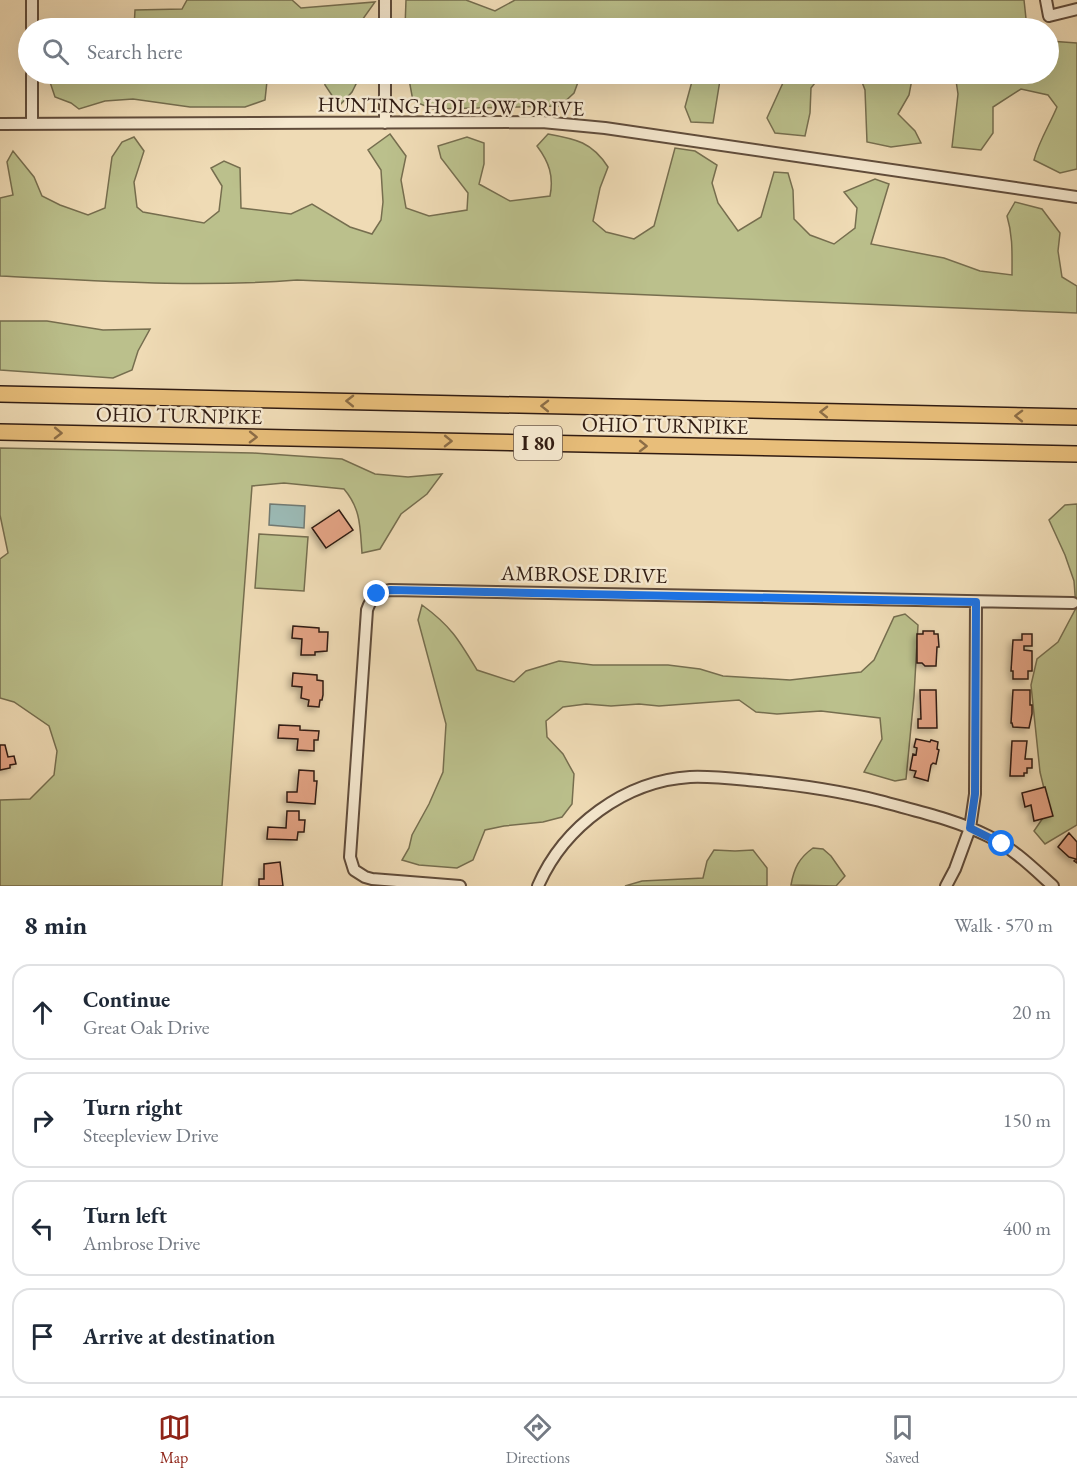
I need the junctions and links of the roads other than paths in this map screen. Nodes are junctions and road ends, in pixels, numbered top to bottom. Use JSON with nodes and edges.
{"nodes":[{"id":1,"x":32,"y":0,"type":"edge"},
{"id":2,"x":385,"y":0,"type":"edge"},
{"id":3,"x":1046,"y":0,"type":"edge"},
{"id":4,"x":1077,"y":9,"type":"edge"},
{"id":5,"x":32,"y":18,"type":"edge"},
{"id":6,"x":385,"y":18,"type":"edge"},
{"id":7,"x":32,"y":84,"type":"edge"},
{"id":8,"x":385,"y":84,"type":"edge"},
{"id":9,"x":386,"y":123,"type":"junction"},
{"id":10,"x":0,"y":124,"type":"edge"},
{"id":11,"x":32,"y":124,"type":"junction"},
{"id":12,"x":1077,"y":197,"type":"edge"},
{"id":13,"x":0,"y":394,"type":"edge"},
{"id":14,"x":1077,"y":417,"type":"edge"},
{"id":15,"x":0,"y":432,"type":"edge"},
{"id":16,"x":1077,"y":454,"type":"edge"},
{"id":17,"x":976,"y":602,"type":"junction"},
{"id":18,"x":1073,"y":603,"type":"dead end"},
{"id":19,"x":970,"y":828,"type":"junction"},
{"id":20,"x":460,"y":886,"type":"edge"},
{"id":21,"x":538,"y":886,"type":"edge"},
{"id":22,"x":946,"y":886,"type":"edge"},
{"id":23,"x":1053,"y":886,"type":"edge"}],
"edges":[{"from":1,"to":5,"type":"street"},
{"from":2,"to":6,"type":"street"},
{"from":3,"to":4,"type":"street"},
{"from":7,"to":11,"type":"street"},
{"from":8,"to":9,"type":"street"},
{"from":9,"to":11,"type":"street","name":"HUNTING HOLLOW DRIVE"},
{"from":9,"to":12,"type":"street","name":"HUNTING HOLLOW DRIVE"},
{"from":10,"to":11,"type":"street","name":"HUNTING HOLLOW DRIVE"},
{"from":14,"to":13,"type":"highway","name":"OHIO TURNPIKE","number":"I 80","one_way":true},
{"from":15,"to":16,"type":"highway","name":"OHIO TURNPIKE","number":"I 80","one_way":true},
{"from":17,"to":18,"type":"street","name":"AMBROSE DRIVE"},
{"from":17,"to":19,"type":"street"},
{"from":17,"to":20,"type":"street","name":"AMBROSE DRIVE"},
{"from":19,"to":21,"type":"street"},
{"from":19,"to":22,"type":"street"},
{"from":19,"to":23,"type":"street"}]}
